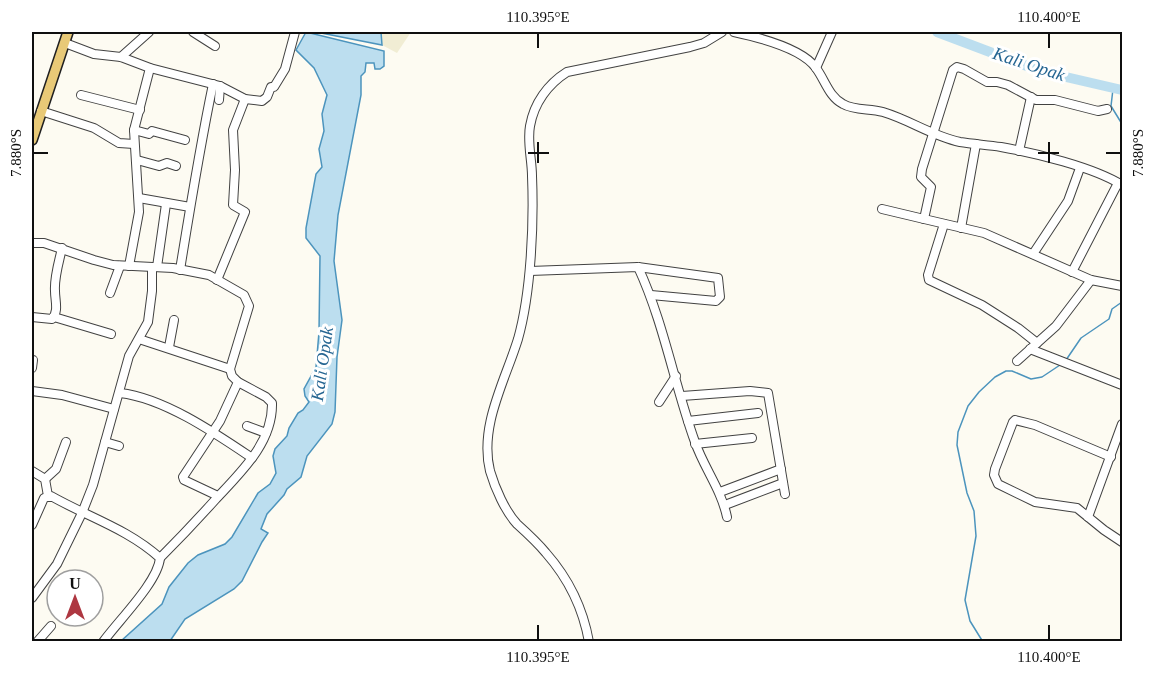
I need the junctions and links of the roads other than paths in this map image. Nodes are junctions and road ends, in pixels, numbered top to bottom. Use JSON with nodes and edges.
{"nodes":[{"id":1,"x":68,"y":32,"type":"edge"},
{"id":2,"x":149,"y":32,"type":"edge"},
{"id":3,"x":193,"y":32,"type":"edge"},
{"id":4,"x":295,"y":32,"type":"edge"},
{"id":5,"x":722,"y":32,"type":"edge"},
{"id":6,"x":734,"y":32,"type":"edge"},
{"id":7,"x":832,"y":32,"type":"edge"},
{"id":8,"x":64,"y":43,"type":"junction"},
{"id":9,"x":215,"y":46,"type":"dead end"},
{"id":10,"x":121,"y":57,"type":"junction"},
{"id":11,"x":150,"y":68,"type":"junction"},
{"id":12,"x":816,"y":68,"type":"junction"},
{"id":13,"x":216,"y":85,"type":"junction"},
{"id":14,"x":81,"y":95,"type":"dead end"},
{"id":15,"x":1031,"y":97,"type":"junction"},
{"id":16,"x":245,"y":99,"type":"junction"},
{"id":17,"x":219,"y":100,"type":"dead end"},
{"id":18,"x":1107,"y":109,"type":"dead end"},
{"id":19,"x":140,"y":110,"type":"junction"},
{"id":20,"x":41,"y":111,"type":"junction"},
{"id":21,"x":134,"y":130,"type":"junction"},
{"id":22,"x":932,"y":134,"type":"junction"},
{"id":23,"x":32,"y":140,"type":"edge"},
{"id":24,"x":185,"y":140,"type":"dead end"},
{"id":25,"x":134,"y":144,"type":"junction"},
{"id":26,"x":976,"y":144,"type":"junction"},
{"id":27,"x":1019,"y":151,"type":"junction"},
{"id":28,"x":137,"y":160,"type":"junction"},
{"id":29,"x":176,"y":166,"type":"dead end"},
{"id":30,"x":1080,"y":168,"type":"junction"},
{"id":31,"x":1120,"y":184,"type":"edge"},
{"id":32,"x":139,"y":198,"type":"junction"},
{"id":33,"x":166,"y":204,"type":"junction"},
{"id":34,"x":190,"y":207,"type":"junction"},
{"id":35,"x":882,"y":209,"type":"dead end"},
{"id":36,"x":924,"y":219,"type":"junction"},
{"id":37,"x":944,"y":224,"type":"junction"},
{"id":38,"x":961,"y":228,"type":"junction"},
{"id":39,"x":32,"y":243,"type":"edge"},
{"id":40,"x":62,"y":248,"type":"junction"},
{"id":41,"x":1033,"y":254,"type":"junction"},
{"id":42,"x":125,"y":266,"type":"junction"},
{"id":43,"x":154,"y":267,"type":"junction"},
{"id":44,"x":638,"y":267,"type":"junction"},
{"id":45,"x":180,"y":270,"type":"junction"},
{"id":46,"x":530,"y":271,"type":"junction"},
{"id":47,"x":1072,"y":272,"type":"junction"},
{"id":48,"x":217,"y":280,"type":"junction"},
{"id":49,"x":1091,"y":280,"type":"junction"},
{"id":50,"x":1122,"y":286,"type":"edge"},
{"id":51,"x":110,"y":293,"type":"dead end"},
{"id":52,"x":651,"y":295,"type":"junction"},
{"id":53,"x":32,"y":317,"type":"edge"},
{"id":54,"x":54,"y":317,"type":"junction"},
{"id":55,"x":174,"y":320,"type":"dead end"},
{"id":56,"x":111,"y":334,"type":"dead end"},
{"id":57,"x":139,"y":339,"type":"junction"},
{"id":58,"x":1034,"y":346,"type":"junction"},
{"id":59,"x":169,"y":347,"type":"junction"},
{"id":60,"x":1017,"y":361,"type":"dead end"},
{"id":61,"x":230,"y":369,"type":"junction"},
{"id":62,"x":675,"y":376,"type":"junction"},
{"id":63,"x":238,"y":382,"type":"junction"},
{"id":64,"x":1122,"y":385,"type":"edge"},
{"id":65,"x":32,"y":391,"type":"edge"},
{"id":66,"x":120,"y":393,"type":"junction"},
{"id":67,"x":682,"y":396,"type":"junction"},
{"id":68,"x":659,"y":402,"type":"dead end"},
{"id":69,"x":114,"y":409,"type":"junction"},
{"id":70,"x":758,"y":412,"type":"dead end"},
{"id":71,"x":688,"y":421,"type":"junction"},
{"id":72,"x":1122,"y":424,"type":"edge"},
{"id":73,"x":246,"y":426,"type":"dead end"},
{"id":74,"x":213,"y":433,"type":"junction"},
{"id":75,"x":266,"y":433,"type":"junction"},
{"id":76,"x":752,"y":438,"type":"dead end"},
{"id":77,"x":66,"y":442,"type":"dead end"},
{"id":78,"x":105,"y":442,"type":"junction"},
{"id":79,"x":695,"y":444,"type":"junction"},
{"id":80,"x":118,"y":446,"type":"dead end"},
{"id":81,"x":1112,"y":457,"type":"junction"},
{"id":82,"x":252,"y":458,"type":"junction"},
{"id":83,"x":781,"y":469,"type":"junction"},
{"id":84,"x":32,"y":471,"type":"edge"},
{"id":85,"x":45,"y":479,"type":"junction"},
{"id":86,"x":783,"y":483,"type":"junction"},
{"id":87,"x":720,"y":492,"type":"junction"},
{"id":88,"x":785,"y":494,"type":"dead end"},
{"id":89,"x":48,"y":496,"type":"junction"},
{"id":90,"x":218,"y":496,"type":"junction"},
{"id":91,"x":724,"y":505,"type":"junction"},
{"id":92,"x":82,"y":513,"type":"junction"},
{"id":93,"x":727,"y":517,"type":"dead end"},
{"id":94,"x":1088,"y":517,"type":"junction"},
{"id":95,"x":32,"y":525,"type":"edge"},
{"id":96,"x":1122,"y":542,"type":"edge"},
{"id":97,"x":160,"y":558,"type":"junction"},
{"id":98,"x":32,"y":598,"type":"edge"},
{"id":99,"x":49,"y":628,"type":"edge"},
{"id":100,"x":37,"y":642,"type":"edge"},
{"id":101,"x":103,"y":642,"type":"edge"},
{"id":102,"x":589,"y":642,"type":"edge"}],
"edges":[{"from":1,"to":8,"type":"main road"},
{"from":2,"to":10,"type":"street"},
{"from":3,"to":9,"type":"street"},
{"from":4,"to":16,"type":"street"},
{"from":5,"to":46,"type":"street"},
{"from":6,"to":12,"type":"street"},
{"from":7,"to":12,"type":"street"},
{"from":8,"to":10,"type":"street"},
{"from":8,"to":20,"type":"main road"},
{"from":10,"to":11,"type":"street"},
{"from":11,"to":13,"type":"street"},
{"from":11,"to":19,"type":"street"},
{"from":12,"to":22,"type":"street"},
{"from":13,"to":16,"type":"street"},
{"from":13,"to":17,"type":"street"},
{"from":13,"to":34,"type":"street"},
{"from":14,"to":19,"type":"street"},
{"from":15,"to":18,"type":"street"},
{"from":15,"to":22,"type":"street"},
{"from":15,"to":27,"type":"street"},
{"from":16,"to":48,"type":"street"},
{"from":19,"to":21,"type":"street"},
{"from":20,"to":23,"type":"main road"},
{"from":20,"to":25,"type":"street"},
{"from":21,"to":24,"type":"street"},
{"from":21,"to":25,"type":"street"},
{"from":22,"to":26,"type":"street"},
{"from":22,"to":36,"type":"street"},
{"from":25,"to":28,"type":"street"},
{"from":26,"to":27,"type":"street"},
{"from":26,"to":38,"type":"street"},
{"from":27,"to":30,"type":"street"},
{"from":28,"to":29,"type":"street"},
{"from":28,"to":32,"type":"street"},
{"from":30,"to":31,"type":"street"},
{"from":30,"to":41,"type":"street"},
{"from":31,"to":47,"type":"street"},
{"from":32,"to":33,"type":"street"},
{"from":32,"to":42,"type":"street"},
{"from":33,"to":34,"type":"street"},
{"from":33,"to":43,"type":"street"},
{"from":34,"to":45,"type":"street"},
{"from":35,"to":36,"type":"street"},
{"from":36,"to":37,"type":"street"},
{"from":37,"to":38,"type":"street"},
{"from":37,"to":58,"type":"street"},
{"from":38,"to":41,"type":"street"},
{"from":39,"to":40,"type":"street"},
{"from":40,"to":42,"type":"street"},
{"from":40,"to":54,"type":"street"},
{"from":41,"to":47,"type":"street"},
{"from":42,"to":43,"type":"street"},
{"from":42,"to":51,"type":"street"},
{"from":43,"to":45,"type":"street"},
{"from":43,"to":57,"type":"street"},
{"from":44,"to":46,"type":"street"},
{"from":44,"to":52,"type":"street"},
{"from":44,"to":52,"type":"street"},
{"from":45,"to":48,"type":"street"},
{"from":46,"to":102,"type":"street"},
{"from":47,"to":49,"type":"street"},
{"from":48,"to":61,"type":"street"},
{"from":49,"to":50,"type":"street"},
{"from":49,"to":58,"type":"street"},
{"from":52,"to":62,"type":"street"},
{"from":53,"to":54,"type":"street"},
{"from":54,"to":56,"type":"street"},
{"from":55,"to":59,"type":"street"},
{"from":57,"to":59,"type":"street"},
{"from":57,"to":66,"type":"street"},
{"from":58,"to":60,"type":"street"},
{"from":58,"to":64,"type":"street"},
{"from":59,"to":61,"type":"street"},
{"from":61,"to":63,"type":"street"},
{"from":62,"to":67,"type":"street"},
{"from":62,"to":68,"type":"street"},
{"from":63,"to":74,"type":"street"},
{"from":63,"to":75,"type":"street"},
{"from":65,"to":69,"type":"street"},
{"from":66,"to":69,"type":"street"},
{"from":66,"to":74,"type":"street"},
{"from":67,"to":71,"type":"street"},
{"from":67,"to":83,"type":"street"},
{"from":69,"to":78,"type":"street"},
{"from":70,"to":71,"type":"street"},
{"from":71,"to":79,"type":"street"},
{"from":72,"to":81,"type":"street"},
{"from":73,"to":75,"type":"street"},
{"from":74,"to":82,"type":"street"},
{"from":74,"to":90,"type":"street"},
{"from":75,"to":82,"type":"street"},
{"from":76,"to":79,"type":"street"},
{"from":77,"to":85,"type":"street"},
{"from":78,"to":80,"type":"street"},
{"from":78,"to":92,"type":"street"},
{"from":79,"to":87,"type":"street"},
{"from":81,"to":94,"type":"street"},
{"from":81,"to":94,"type":"street"},
{"from":82,"to":90,"type":"street"},
{"from":83,"to":86,"type":"street"},
{"from":83,"to":87,"type":"street"},
{"from":84,"to":85,"type":"street"},
{"from":85,"to":89,"type":"street"},
{"from":86,"to":88,"type":"street"},
{"from":86,"to":91,"type":"street"},
{"from":87,"to":91,"type":"street"},
{"from":89,"to":92,"type":"street"},
{"from":89,"to":95,"type":"street"},
{"from":90,"to":97,"type":"street"},
{"from":91,"to":93,"type":"street"},
{"from":92,"to":97,"type":"street"},
{"from":92,"to":98,"type":"street"},
{"from":94,"to":96,"type":"street"},
{"from":97,"to":101,"type":"street"},
{"from":99,"to":100,"type":"street"}]}
